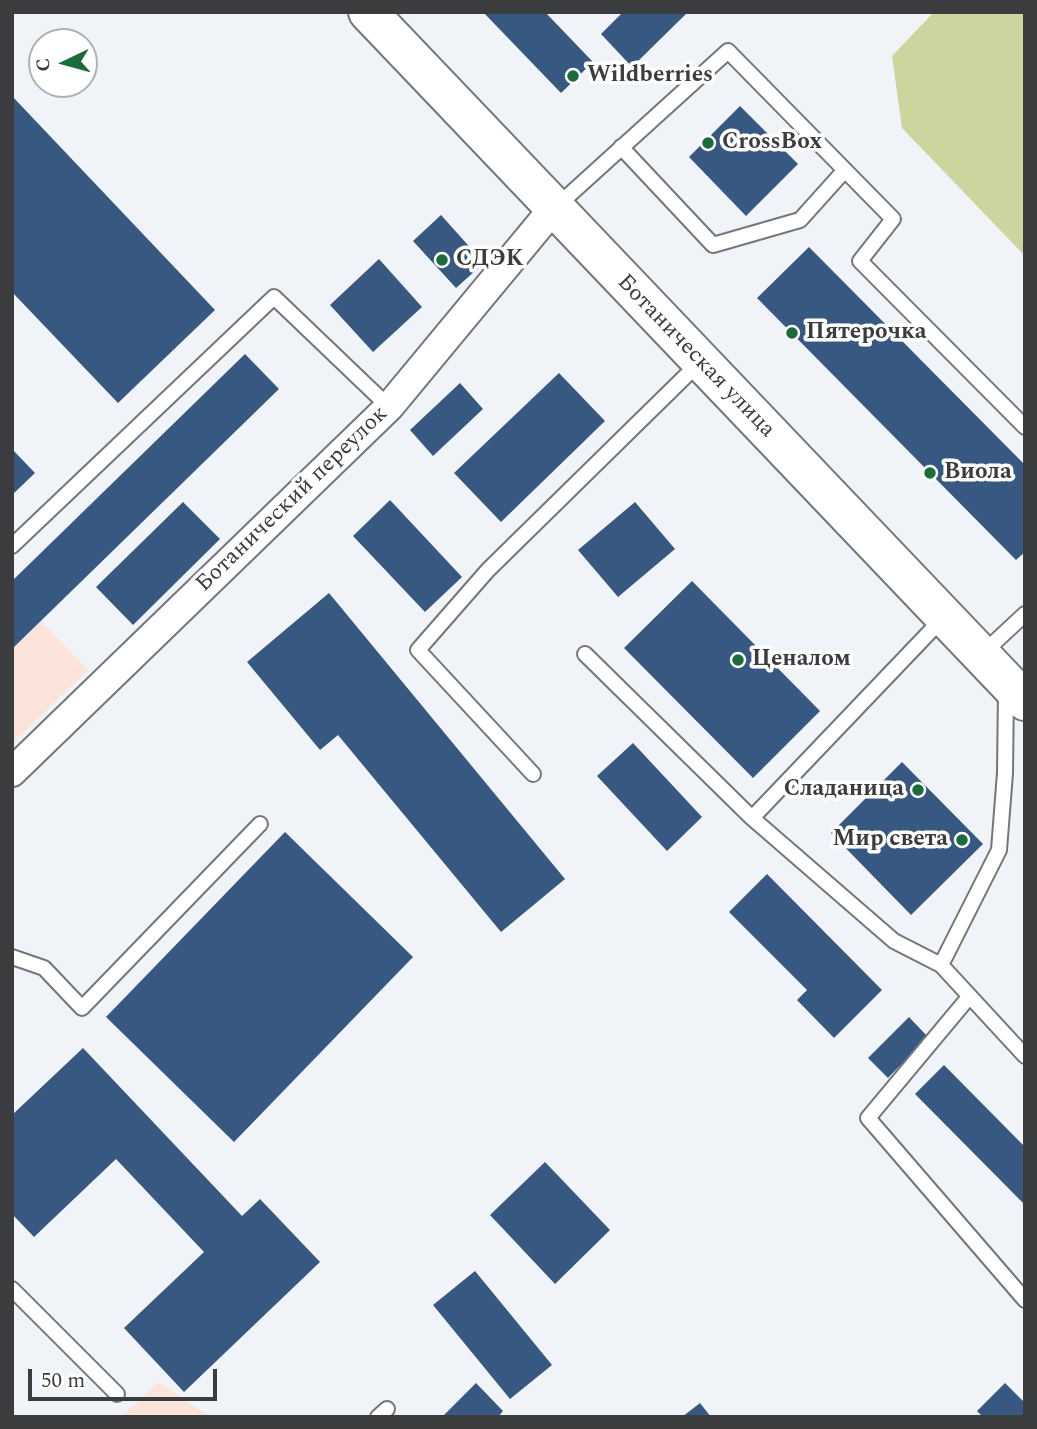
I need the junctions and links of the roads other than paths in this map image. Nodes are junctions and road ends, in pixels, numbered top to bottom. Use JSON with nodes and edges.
{"nodes":[{"id":1,"x":368,"y":12,"type":"edge"},
{"id":2,"x":621,"y":147,"type":"junction"},
{"id":3,"x":845,"y":170,"type":"junction"},
{"id":4,"x":554,"y":209,"type":"junction"},
{"id":5,"x":700,"y":362,"type":"junction"},
{"id":6,"x":389,"y":407,"type":"junction"},
{"id":7,"x":1025,"y":427,"type":"edge"},
{"id":8,"x":12,"y":546,"type":"edge"},
{"id":9,"x":1025,"y":614,"type":"edge"},
{"id":10,"x":944,"y":617,"type":"junction"},
{"id":11,"x":585,"y":654,"type":"dead end"},
{"id":12,"x":1004,"y":679,"type":"edge"},
{"id":13,"x":12,"y":772,"type":"edge"},
{"id":14,"x":533,"y":774,"type":"dead end"},
{"id":15,"x":752,"y":818,"type":"junction"},
{"id":16,"x":260,"y":824,"type":"dead end"},
{"id":17,"x":12,"y":957,"type":"edge"},
{"id":18,"x":941,"y":965,"type":"junction"},
{"id":19,"x":969,"y":997,"type":"junction"},
{"id":20,"x":1025,"y":1056,"type":"edge"},
{"id":21,"x":12,"y":1289,"type":"edge"},
{"id":22,"x":1025,"y":1300,"type":"edge"},
{"id":23,"x":117,"y":1394,"type":"dead end"}],
"edges":[{"from":1,"to":4,"type":"street","name":"Ботаническая улица"},
{"from":2,"to":3,"type":"lane"},
{"from":2,"to":3,"type":"lane"},
{"from":2,"to":4,"type":"lane"},
{"from":3,"to":7,"type":"lane"},
{"from":4,"to":5,"type":"street","name":"Ботаническая улица"},
{"from":4,"to":6,"type":"street","name":"Ботанический переулок"},
{"from":5,"to":10,"type":"street","name":"Ботаническая улица"},
{"from":5,"to":14,"type":"lane"},
{"from":6,"to":8,"type":"lane"},
{"from":6,"to":13,"type":"street","name":"Ботанический переулок"},
{"from":9,"to":12,"type":"lane"},
{"from":10,"to":12,"type":"street","name":"Ботаническая улица"},
{"from":10,"to":15,"type":"lane"},
{"from":11,"to":15,"type":"lane"},
{"from":12,"to":18,"type":"lane"},
{"from":15,"to":18,"type":"lane"},
{"from":16,"to":17,"type":"lane"},
{"from":18,"to":19,"type":"lane"},
{"from":19,"to":20,"type":"lane"},
{"from":19,"to":22,"type":"lane"},
{"from":21,"to":23,"type":"lane"}]}
